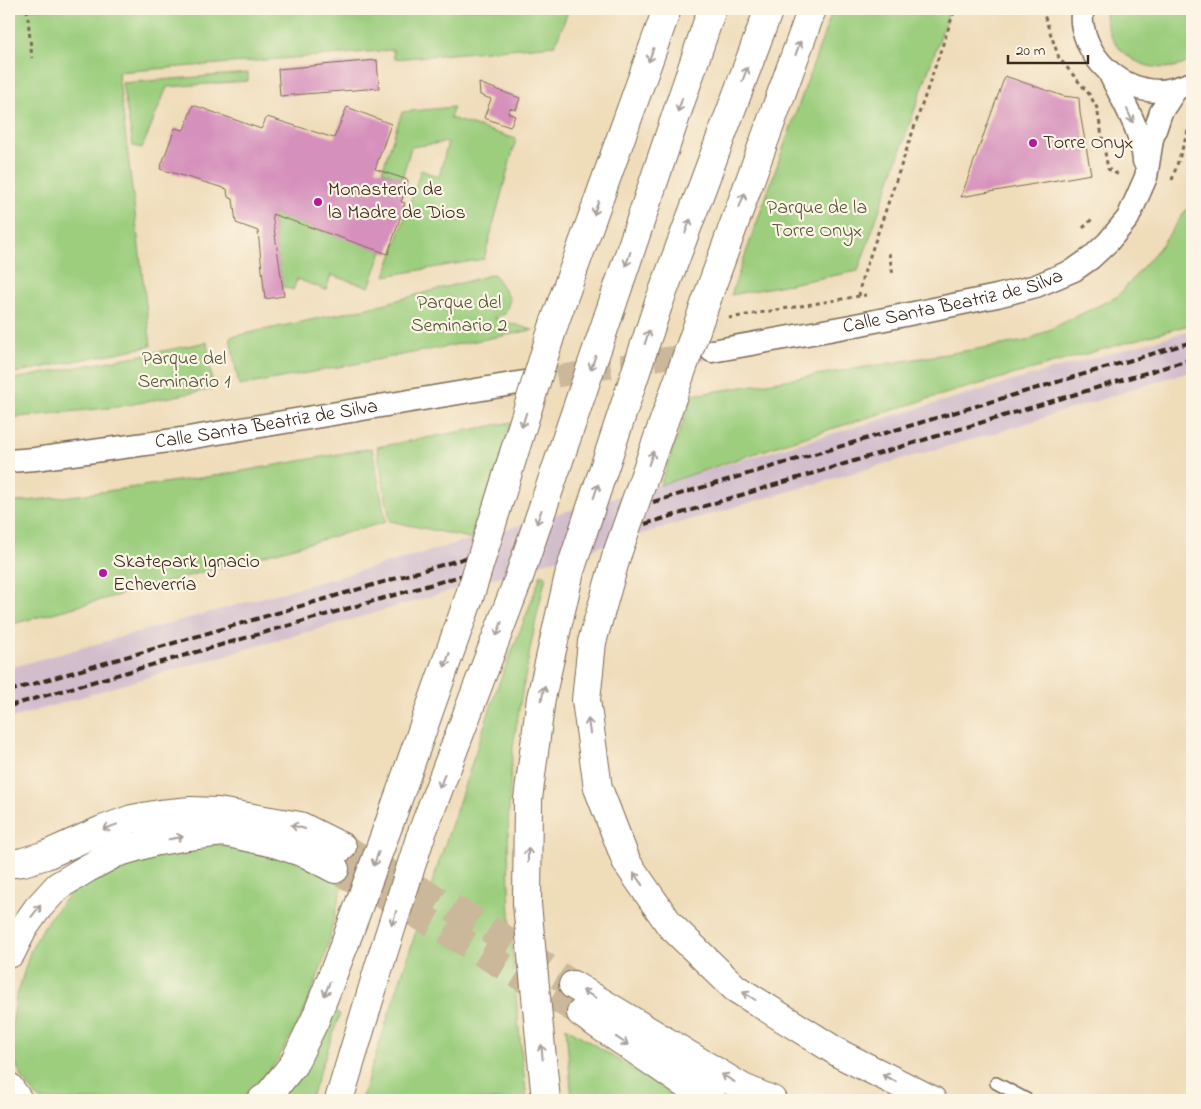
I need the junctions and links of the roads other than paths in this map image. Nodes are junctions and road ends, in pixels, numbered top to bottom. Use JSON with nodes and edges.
{"nodes":[{"id":1,"x":667,"y":9,"type":"edge"},
{"id":2,"x":712,"y":9,"type":"edge"},
{"id":3,"x":769,"y":9,"type":"edge"},
{"id":4,"x":812,"y":9,"type":"edge"},
{"id":5,"x":1082,"y":9,"type":"edge"},
{"id":6,"x":1109,"y":72,"type":"junction"},
{"id":7,"x":1184,"y":86,"type":"edge"},
{"id":8,"x":1146,"y":177,"type":"junction"},
{"id":9,"x":712,"y":351,"type":"tunnel mouth"},
{"id":10,"x":524,"y":382,"type":"tunnel mouth"},
{"id":11,"x":9,"y":461,"type":"edge"},
{"id":12,"x":9,"y":864,"type":"edge"},
{"id":13,"x":11,"y":953,"type":"dead end"},
{"id":14,"x":573,"y":985,"type":"tunnel mouth"},
{"id":15,"x":582,"y":1013,"type":"tunnel mouth"},
{"id":16,"x":363,"y":1019,"type":"junction"},
{"id":17,"x":996,"y":1082,"type":"dead end"},
{"id":18,"x":9,"y":1087,"type":"edge"},
{"id":19,"x":18,"y":1100,"type":"edge"},
{"id":20,"x":262,"y":1100,"type":"edge"},
{"id":21,"x":329,"y":1100,"type":"edge"},
{"id":22,"x":339,"y":1100,"type":"edge"},
{"id":23,"x":546,"y":1100,"type":"edge"},
{"id":24,"x":712,"y":1100,"type":"edge"},
{"id":25,"x":772,"y":1100,"type":"edge"},
{"id":26,"x":932,"y":1100,"type":"edge"},
{"id":27,"x":1028,"y":1100,"type":"edge"}],
"edges":[{"from":1,"to":20,"type":"highway","one_way":true,"bridge":true},
{"from":2,"to":16,"type":"highway","one_way":true,"bridge":true},
{"from":23,"to":3,"type":"highway","one_way":true,"bridge":true},
{"from":26,"to":4,"type":"highway","one_way":true,"bridge":true},
{"from":5,"to":6,"type":"street"},
{"from":6,"to":7,"type":"street"},
{"from":6,"to":8,"type":"street","one_way":true},
{"from":7,"to":8,"type":"street","name":"Calle Santa Beatriz de Silva"},
{"from":8,"to":9,"type":"street","name":"Calle Santa Beatriz de Silva"},
{"from":10,"to":11,"type":"street","name":"Calle Santa Beatriz de Silva"},
{"from":13,"to":12,"type":"highway","one_way":true},
{"from":25,"to":14,"type":"highway","one_way":true},
{"from":15,"to":24,"type":"highway","one_way":true},
{"from":16,"to":21,"type":"highway"},
{"from":16,"to":22,"type":"highway"},
{"from":17,"to":27,"type":"lane"},
{"from":18,"to":19,"type":"highway"}]}
